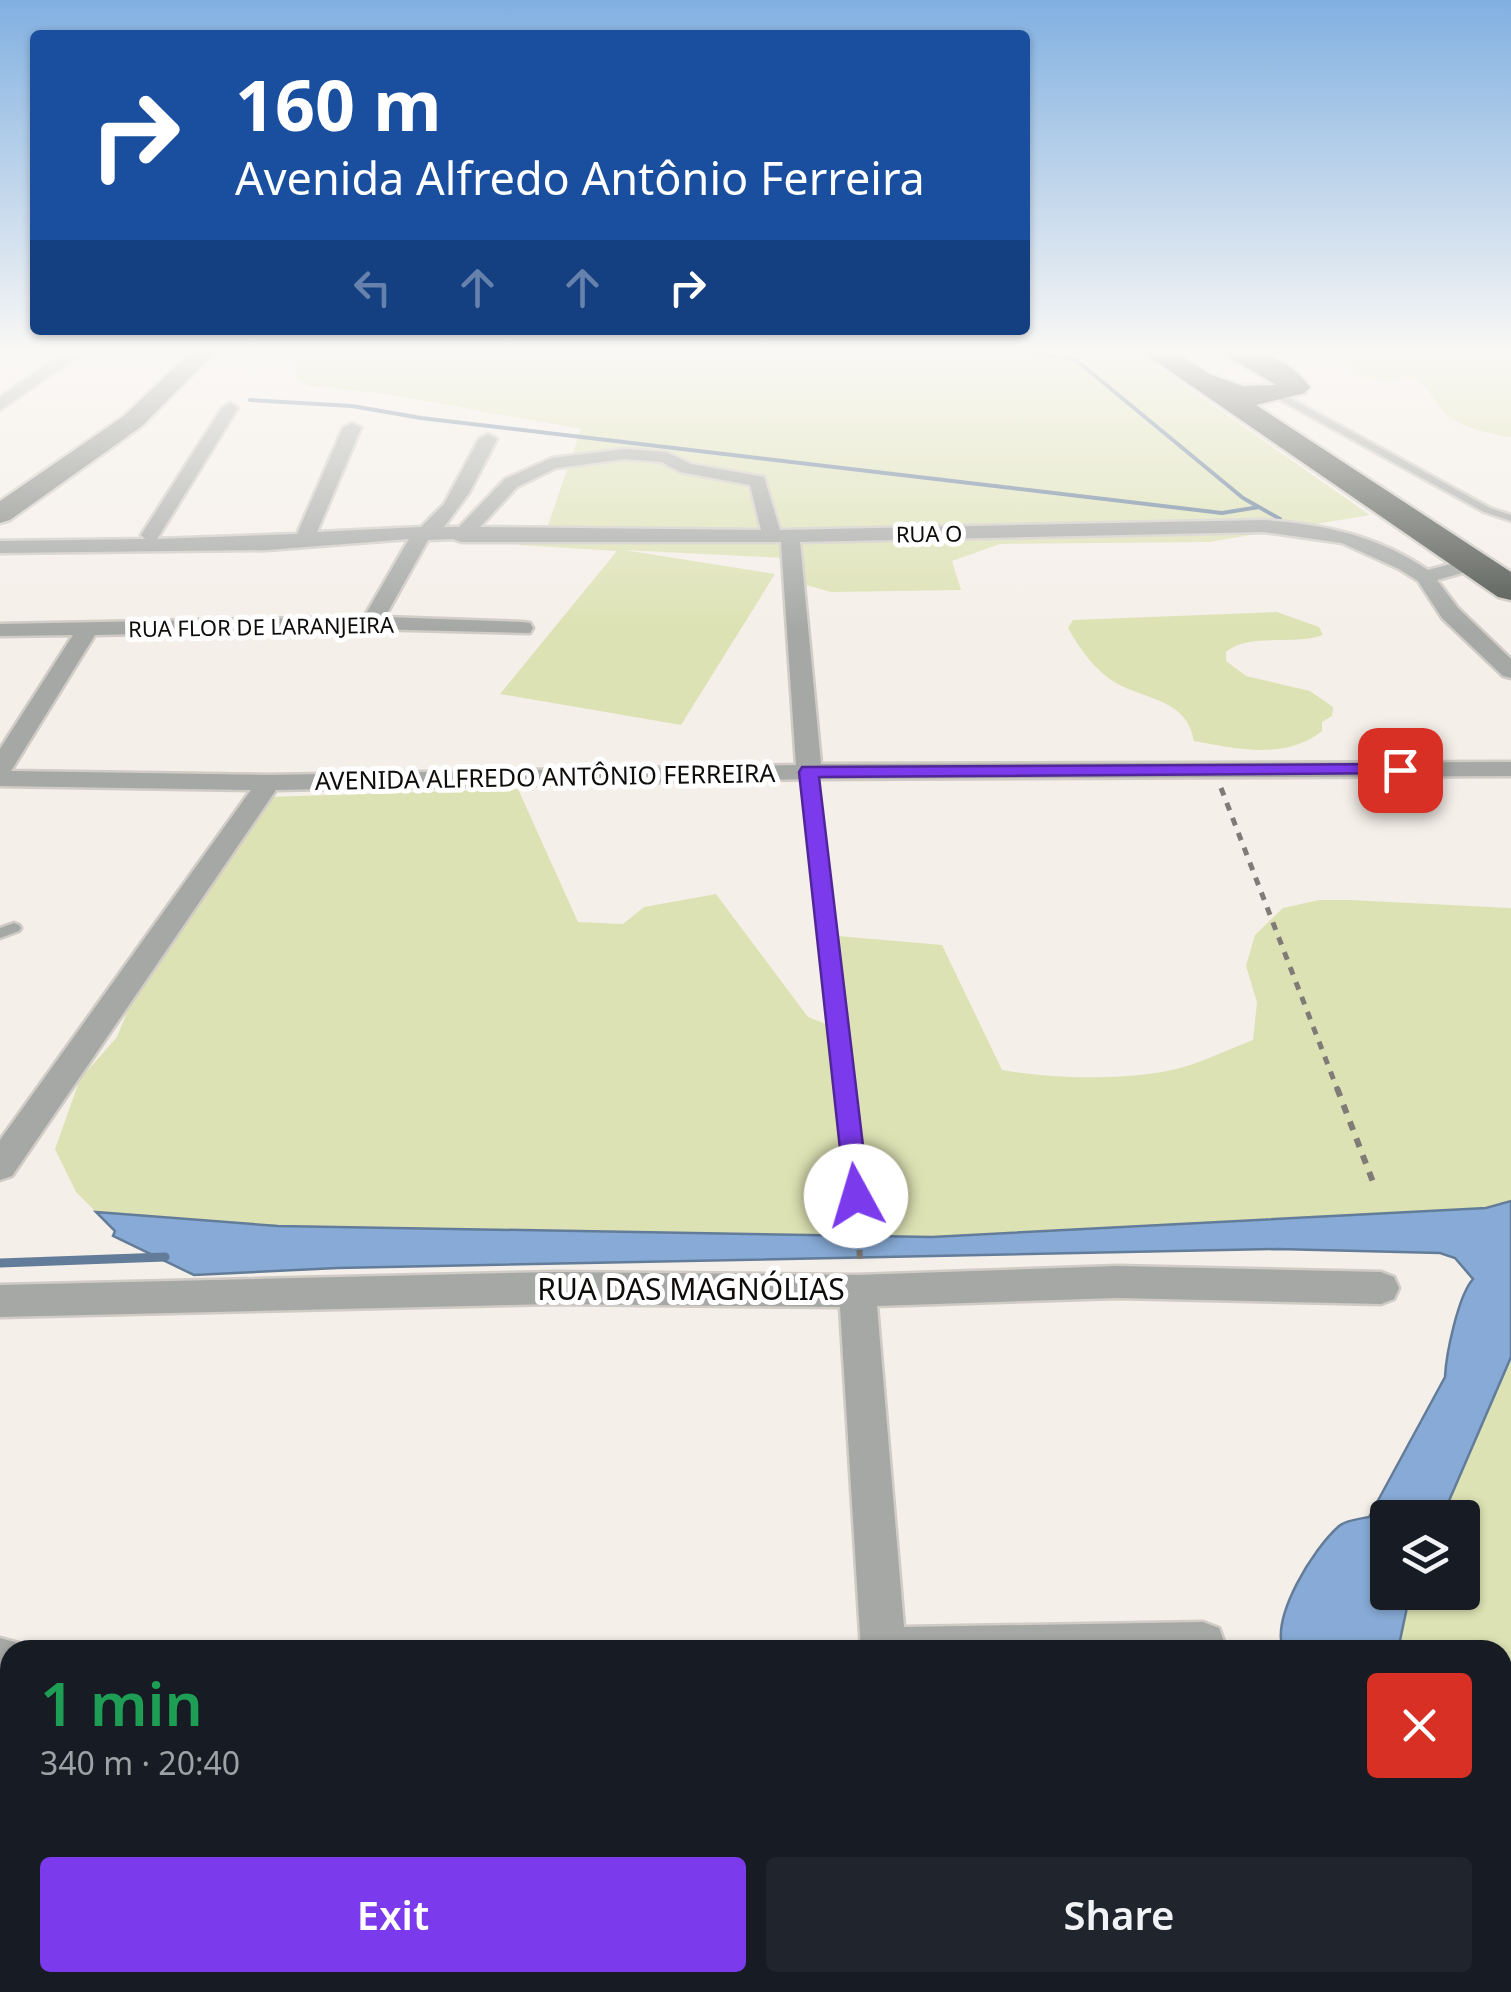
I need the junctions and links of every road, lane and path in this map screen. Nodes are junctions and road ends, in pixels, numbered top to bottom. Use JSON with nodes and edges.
{"nodes":[{"id":1,"x":99,"y":444,"type":"edge"},
{"id":2,"x":208,"y":444,"type":"edge"},
{"id":3,"x":345,"y":444,"type":"edge"},
{"id":4,"x":485,"y":444,"type":"edge"},
{"id":5,"x":1295,"y":444,"type":"edge"},
{"id":6,"x":1332,"y":444,"type":"edge"},
{"id":7,"x":1359,"y":444,"type":"edge"},
{"id":8,"x":0,"y":514,"type":"edge"},
{"id":9,"x":1510,"y":518,"type":"edge"},
{"id":10,"x":151,"y":535,"type":"junction"},
{"id":11,"x":420,"y":536,"type":"junction"},
{"id":12,"x":461,"y":536,"type":"junction"},
{"id":13,"x":781,"y":536,"type":"junction"},
{"id":14,"x":0,"y":538,"type":"edge"},
{"id":15,"x":304,"y":538,"type":"junction"},
{"id":16,"x":0,"y":547,"type":"edge"},
{"id":17,"x":1473,"y":564,"type":"junction"},
{"id":18,"x":1511,"y":572,"type":"edge"},
{"id":19,"x":1426,"y":577,"type":"junction"},
{"id":20,"x":1511,"y":590,"type":"edge"},
{"id":21,"x":371,"y":622,"type":"junction"},
{"id":22,"x":522,"y":628,"type":"dead end"},
{"id":23,"x":0,"y":630,"type":"edge"},
{"id":24,"x":86,"y":630,"type":"junction"},
{"id":25,"x":1511,"y":671,"type":"edge"},
{"id":26,"x":0,"y":768,"type":"edge"},
{"id":27,"x":1511,"y":768,"type":"edge"},
{"id":28,"x":1214,"y":771,"type":"junction"},
{"id":29,"x":809,"y":772,"type":"junction"},
{"id":30,"x":0,"y":778,"type":"edge"},
{"id":31,"x":269,"y":783,"type":"junction"},
{"id":32,"x":0,"y":1166,"type":"edge"},
{"id":33,"x":1373,"y":1182,"type":"dead end"},
{"id":34,"x":856,"y":1196,"type":"dead end"},
{"id":35,"x":859,"y":1228,"type":"dead end"},
{"id":36,"x":858,"y":1282,"type":"junction"},
{"id":37,"x":1381,"y":1288,"type":"dead end"},
{"id":38,"x":0,"y":1301,"type":"edge"},
{"id":39,"x":882,"y":1640,"type":"edge"}],
"edges":[{"from":1,"to":8,"type":"street"},
{"from":2,"to":10,"type":"street"},
{"from":3,"to":15,"type":"street"},
{"from":4,"to":11,"type":"street"},
{"from":5,"to":17,"type":"highway"},
{"from":6,"to":18,"type":"highway"},
{"from":7,"to":9,"type":"lane"},
{"from":10,"to":14,"type":"street"},
{"from":10,"to":15,"type":"street"},
{"from":11,"to":12,"type":"street","name":"RUA O"},
{"from":11,"to":15,"type":"street","name":"RUA O"},
{"from":11,"to":21,"type":"street"},
{"from":12,"to":13,"type":"street","name":"RUA O"},
{"from":12,"to":13,"type":"street"},
{"from":13,"to":19,"type":"street","name":"RUA O"},
{"from":13,"to":29,"type":"street"},
{"from":15,"to":16,"type":"street"},
{"from":17,"to":19,"type":"street"},
{"from":17,"to":20,"type":"highway"},
{"from":19,"to":25,"type":"street","name":"RUA O"},
{"from":21,"to":22,"type":"street","name":"RUA FLOR DE LARANJEIRA"},
{"from":21,"to":24,"type":"street","name":"RUA FLOR DE LARANJEIRA"},
{"from":23,"to":24,"type":"street","name":"RUA FLOR DE LARANJEIRA"},
{"from":24,"to":26,"type":"street"},
{"from":27,"to":28,"type":"street","name":"AVENIDA ALFREDO ANTÔNIO FERREIRA"},
{"from":28,"to":29,"type":"street","name":"AVENIDA ALFREDO ANTÔNIO FERREIRA"},
{"from":28,"to":33,"type":"path"},
{"from":29,"to":31,"type":"street","name":"AVENIDA ALFREDO ANTÔNIO FERREIRA"},
{"from":29,"to":34,"type":"lane"},
{"from":30,"to":31,"type":"street","name":"AVENIDA ALFREDO ANTÔNIO FERREIRA"},
{"from":31,"to":32,"type":"street"},
{"from":35,"to":36,"type":"path"},
{"from":36,"to":37,"type":"street","name":"RUA DAS MAGNÓLIAS"},
{"from":36,"to":38,"type":"street","name":"RUA DAS MAGNÓLIAS"},
{"from":36,"to":39,"type":"street"}]}
